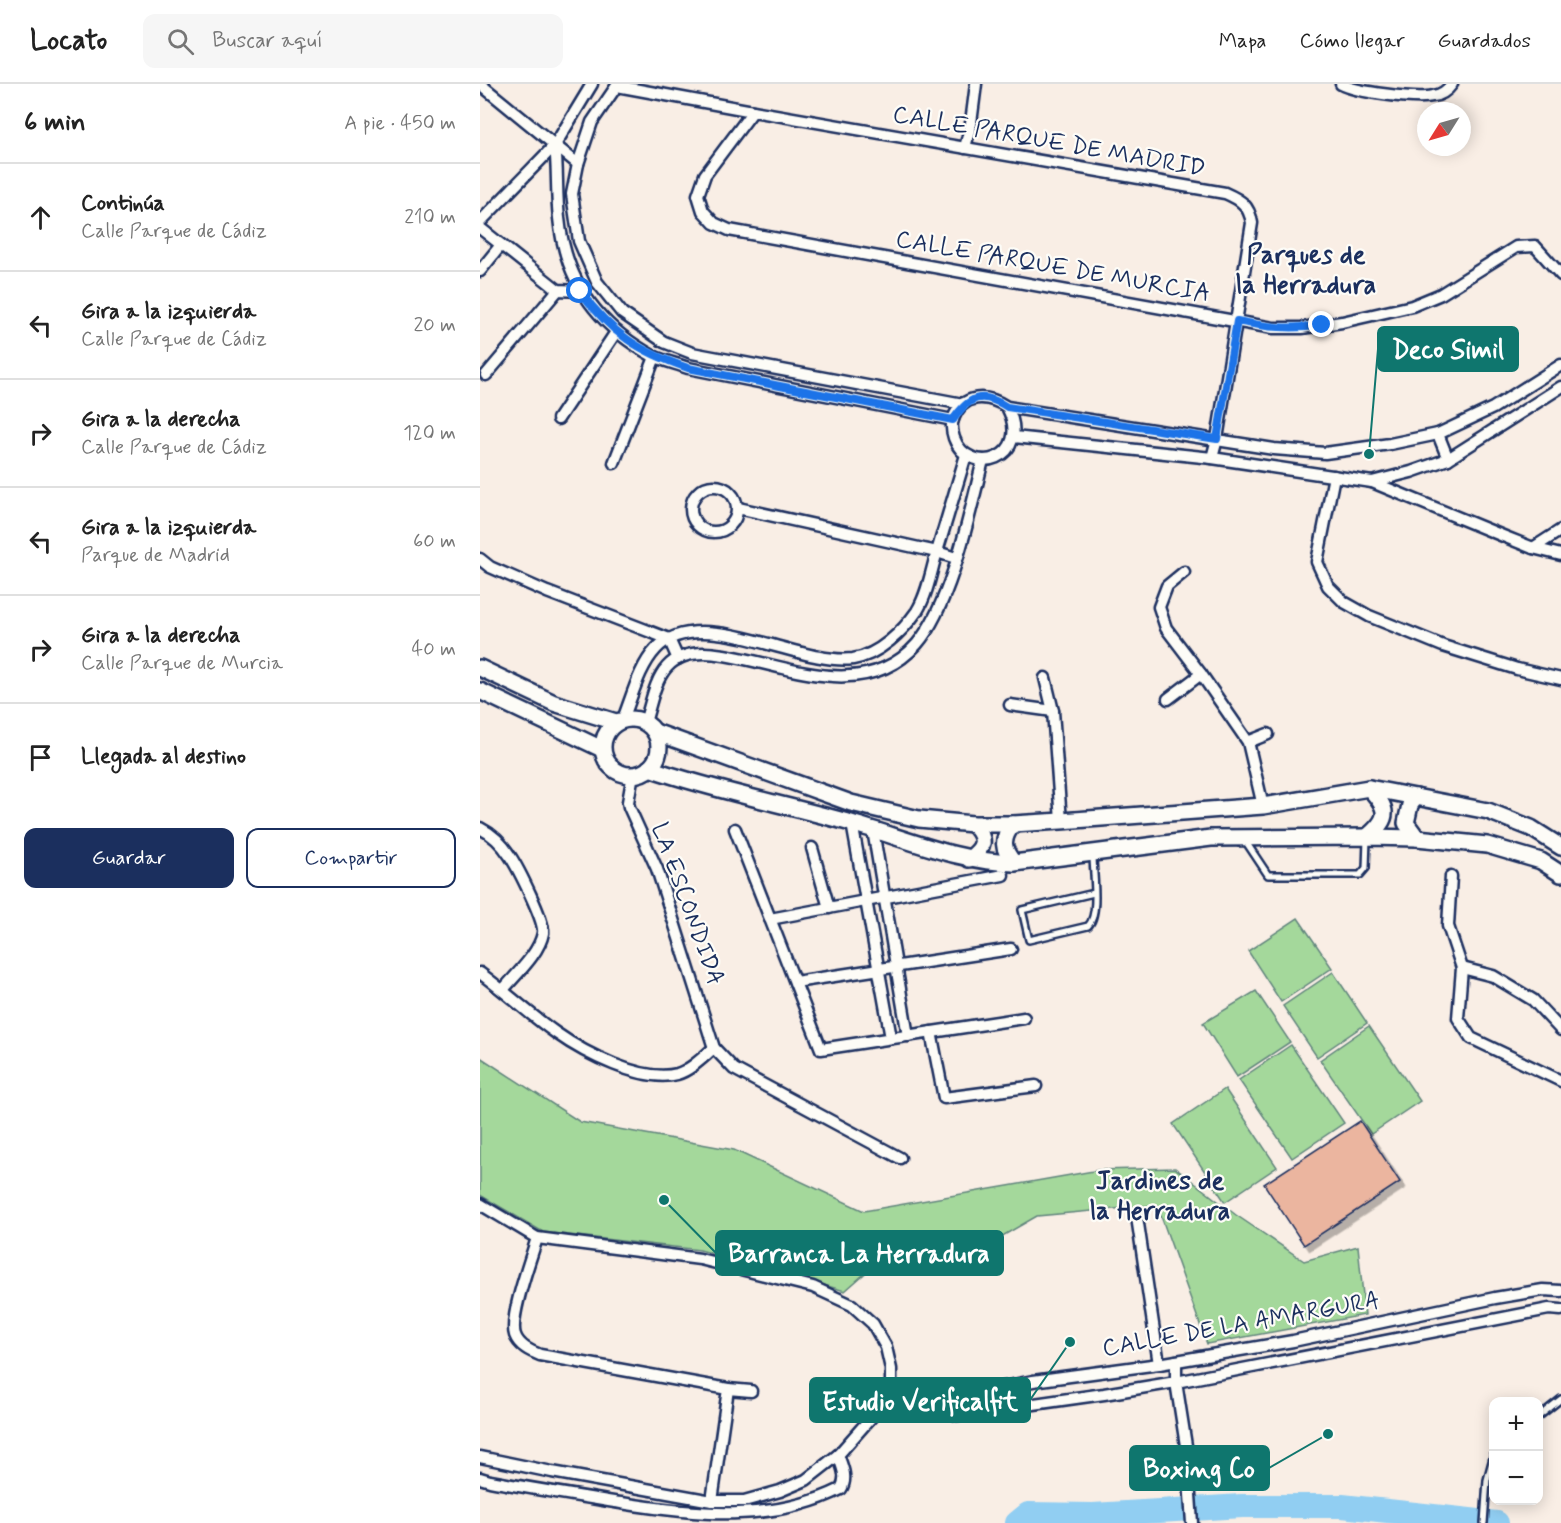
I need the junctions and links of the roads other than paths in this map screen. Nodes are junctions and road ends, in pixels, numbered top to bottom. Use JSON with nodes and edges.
{"nodes":[{"id":1,"x":480,"y":84,"type":"edge"},
{"id":2,"x":592,"y":84,"type":"edge"},
{"id":3,"x":976,"y":84,"type":"edge"},
{"id":4,"x":1341,"y":84,"type":"edge"},
{"id":5,"x":1452,"y":84,"type":"edge"},
{"id":6,"x":617,"y":85,"type":"edge"},
{"id":7,"x":753,"y":111,"type":"junction"},
{"id":8,"x":555,"y":145,"type":"junction"},
{"id":9,"x":964,"y":148,"type":"junction"},
{"id":10,"x":578,"y":164,"type":"junction"},
{"id":11,"x":480,"y":222,"type":"edge"},
{"id":12,"x":480,"y":228,"type":"edge"},
{"id":13,"x":501,"y":245,"type":"junction"},
{"id":14,"x":480,"y":271,"type":"edge"},
{"id":15,"x":1561,"y":275,"type":"edge"},
{"id":16,"x":558,"y":290,"type":"junction"},
{"id":17,"x":580,"y":291,"type":"junction"},
{"id":18,"x":1237,"y":321,"type":"junction"},
{"id":19,"x":616,"y":332,"type":"junction"},
{"id":20,"x":654,"y":357,"type":"junction"},
{"id":21,"x":1561,"y":365,"type":"edge"},
{"id":22,"x":486,"y":375,"type":"dead end"},
{"id":23,"x":1561,"y":387,"type":"edge"},
{"id":24,"x":963,"y":404,"type":"junction"},
{"id":25,"x":1007,"y":407,"type":"junction"},
{"id":26,"x":558,"y":419,"type":"dead end"},
{"id":27,"x":953,"y":420,"type":"junction"},
{"id":28,"x":1438,"y":434,"type":"junction"},
{"id":29,"x":1014,"y":437,"type":"junction"},
{"id":30,"x":1217,"y":439,"type":"junction"},
{"id":31,"x":966,"y":455,"type":"junction"},
{"id":32,"x":1212,"y":458,"type":"junction"},
{"id":33,"x":1448,"y":459,"type":"junction"},
{"id":34,"x":983,"y":460,"type":"junction"},
{"id":35,"x":614,"y":463,"type":"dead end"},
{"id":36,"x":1334,"y":476,"type":"junction"},
{"id":37,"x":1372,"y":482,"type":"junction"},
{"id":38,"x":738,"y":508,"type":"junction"},
{"id":39,"x":1561,"y":530,"type":"edge"},
{"id":40,"x":1533,"y":548,"type":"junction"},
{"id":41,"x":937,"y":552,"type":"junction"},
{"id":42,"x":1561,"y":555,"type":"edge"},
{"id":43,"x":956,"y":558,"type":"junction"},
{"id":44,"x":480,"y":559,"type":"edge"},
{"id":45,"x":1184,"y":572,"type":"dead end"},
{"id":46,"x":669,"y":639,"type":"junction"},
{"id":47,"x":678,"y":659,"type":"junction"},
{"id":48,"x":480,"y":668,"type":"edge"},
{"id":49,"x":1201,"y":674,"type":"junction"},
{"id":50,"x":1045,"y":678,"type":"dead end"},
{"id":51,"x":1561,"y":679,"type":"edge"},
{"id":52,"x":480,"y":691,"type":"edge"},
{"id":53,"x":1168,"y":699,"type":"dead end"},
{"id":54,"x":1010,"y":705,"type":"dead end"},
{"id":55,"x":1053,"y":711,"type":"junction"},
{"id":56,"x":620,"y":720,"type":"junction"},
{"id":57,"x":650,"y":727,"type":"junction"},
{"id":58,"x":1268,"y":734,"type":"dead end"},
{"id":59,"x":1248,"y":742,"type":"junction"},
{"id":60,"x":603,"y":749,"type":"junction"},
{"id":61,"x":649,"y":768,"type":"junction"},
{"id":62,"x":633,"y":774,"type":"junction"},
{"id":63,"x":1369,"y":788,"type":"junction"},
{"id":64,"x":1416,"y":797,"type":"junction"},
{"id":65,"x":1263,"y":806,"type":"junction"},
{"id":66,"x":1061,"y":820,"type":"junction"},
{"id":67,"x":852,"y":823,"type":"junction"},
{"id":68,"x":973,"y":824,"type":"junction"},
{"id":69,"x":1013,"y":824,"type":"junction"},
{"id":70,"x":480,"y":828,"type":"edge"},
{"id":71,"x":735,"y":829,"type":"dead end"},
{"id":72,"x":873,"y":830,"type":"junction"},
{"id":73,"x":1367,"y":837,"type":"junction"},
{"id":74,"x":1244,"y":838,"type":"junction"},
{"id":75,"x":1417,"y":838,"type":"junction"},
{"id":76,"x":1561,"y":847,"type":"edge"},
{"id":77,"x":812,"y":848,"type":"dead end"},
{"id":78,"x":1093,"y":853,"type":"junction"},
{"id":79,"x":969,"y":859,"type":"junction"},
{"id":80,"x":1014,"y":863,"type":"junction"},
{"id":81,"x":1561,"y":874,"type":"edge"},
{"id":82,"x":1003,"y":875,"type":"dead end"},
{"id":83,"x":1451,"y":876,"type":"dead end"},
{"id":84,"x":1094,"y":892,"type":"junction"},
{"id":85,"x":885,"y":898,"type":"junction"},
{"id":86,"x":867,"y":901,"type":"junction"},
{"id":87,"x":829,"y":908,"type":"junction"},
{"id":88,"x":770,"y":919,"type":"junction"},
{"id":89,"x":1011,"y":949,"type":"dead end"},
{"id":90,"x":896,"y":967,"type":"junction"},
{"id":91,"x":1462,"y":968,"type":"junction"},
{"id":92,"x":879,"y":969,"type":"junction"},
{"id":93,"x":480,"y":973,"type":"edge"},
{"id":94,"x":795,"y":982,"type":"junction"},
{"id":95,"x":503,"y":990,"type":"junction"},
{"id":96,"x":1024,"y":1018,"type":"dead end"},
{"id":97,"x":1561,"y":1030,"type":"edge"},
{"id":98,"x":932,"y":1032,"type":"junction"},
{"id":99,"x":908,"y":1036,"type":"junction"},
{"id":100,"x":891,"y":1038,"type":"junction"},
{"id":101,"x":714,"y":1048,"type":"junction"},
{"id":102,"x":1561,"y":1081,"type":"edge"},
{"id":103,"x":1036,"y":1086,"type":"dead end"},
{"id":104,"x":900,"y":1158,"type":"dead end"},
{"id":105,"x":480,"y":1204,"type":"edge"},
{"id":106,"x":1137,"y":1217,"type":"dead end"},
{"id":107,"x":537,"y":1238,"type":"junction"},
{"id":108,"x":1561,"y":1291,"type":"edge"},
{"id":109,"x":1496,"y":1298,"type":"junction"},
{"id":110,"x":1561,"y":1310,"type":"edge"},
{"id":111,"x":1501,"y":1319,"type":"junction"},
{"id":112,"x":1176,"y":1361,"type":"junction"},
{"id":113,"x":1159,"y":1364,"type":"junction"},
{"id":114,"x":1176,"y":1382,"type":"junction"},
{"id":115,"x":728,"y":1389,"type":"junction"},
{"id":116,"x":751,"y":1391,"type":"dead end"},
{"id":117,"x":1561,"y":1399,"type":"edge"},
{"id":118,"x":1543,"y":1414,"type":"edge"},
{"id":119,"x":838,"y":1455,"type":"junction"},
{"id":120,"x":480,"y":1457,"type":"edge"},
{"id":121,"x":1489,"y":1477,"type":"edge"},
{"id":122,"x":483,"y":1482,"type":"edge"},
{"id":123,"x":712,"y":1501,"type":"junction"},
{"id":124,"x":1192,"y":1519,"type":"edge"},
{"id":125,"x":1484,"y":1523,"type":"edge"}],
"edges":[{"from":1,"to":8,"type":"street"},
{"from":2,"to":8,"type":"street"},
{"from":3,"to":9,"type":"street"},
{"from":4,"to":5,"type":"street"},
{"from":6,"to":7,"type":"street","name":"CALLE PARQUE DE MADRID"},
{"from":6,"to":10,"type":"street"},
{"from":7,"to":9,"type":"street","name":"CALLE PARQUE DE MADRID"},
{"from":7,"to":18,"type":"street","name":"CALLE PARQUE DE MURCIA"},
{"from":8,"to":10,"type":"street"},
{"from":8,"to":11,"type":"street"},
{"from":8,"to":17,"type":"street"},
{"from":9,"to":18,"type":"street","name":"CALLE PARQUE DE MADRID"},
{"from":10,"to":24,"type":"street"},
{"from":12,"to":13,"type":"street"},
{"from":13,"to":14,"type":"street"},
{"from":13,"to":16,"type":"street"},
{"from":15,"to":18,"type":"street","name":"CALLE PARQUE DE MURCIA"},
{"from":16,"to":17,"type":"street"},
{"from":16,"to":22,"type":"street"},
{"from":17,"to":19,"type":"street"},
{"from":18,"to":30,"type":"street"},
{"from":19,"to":20,"type":"street"},
{"from":19,"to":26,"type":"street"},
{"from":20,"to":27,"type":"street"},
{"from":20,"to":35,"type":"street"},
{"from":21,"to":28,"type":"street"},
{"from":23,"to":33,"type":"street"},
{"from":24,"to":25,"type":"street"},
{"from":24,"to":27,"type":"street"},
{"from":25,"to":29,"type":"street"},
{"from":25,"to":30,"type":"street"},
{"from":27,"to":31,"type":"street"},
{"from":28,"to":30,"type":"street"},
{"from":28,"to":33,"type":"street"},
{"from":29,"to":32,"type":"street"},
{"from":29,"to":34,"type":"street"},
{"from":30,"to":32,"type":"street"},
{"from":31,"to":34,"type":"street"},
{"from":31,"to":41,"type":"street"},
{"from":32,"to":36,"type":"street"},
{"from":33,"to":37,"type":"street"},
{"from":34,"to":43,"type":"street"},
{"from":36,"to":37,"type":"street"},
{"from":36,"to":51,"type":"street"},
{"from":37,"to":40,"type":"street"},
{"from":38,"to":38,"type":"street"},
{"from":38,"to":41,"type":"street"},
{"from":39,"to":40,"type":"street"},
{"from":40,"to":42,"type":"street"},
{"from":41,"to":43,"type":"street"},
{"from":41,"to":46,"type":"street"},
{"from":43,"to":47,"type":"street"},
{"from":44,"to":46,"type":"street"},
{"from":45,"to":49,"type":"street"},
{"from":46,"to":47,"type":"street"},
{"from":46,"to":56,"type":"street"},
{"from":47,"to":57,"type":"street"},
{"from":48,"to":56,"type":"main road"},
{"from":49,"to":53,"type":"street"},
{"from":49,"to":59,"type":"street"},
{"from":50,"to":55,"type":"street"},
{"from":52,"to":60,"type":"main road"},
{"from":54,"to":55,"type":"street"},
{"from":55,"to":66,"type":"street"},
{"from":56,"to":57,"type":"main road"},
{"from":56,"to":60,"type":"main road"},
{"from":57,"to":61,"type":"main road"},
{"from":57,"to":68,"type":"main road"},
{"from":58,"to":59,"type":"street"},
{"from":59,"to":65,"type":"street"},
{"from":60,"to":62,"type":"main road"},
{"from":61,"to":62,"type":"main road"},
{"from":61,"to":67,"type":"main road"},
{"from":62,"to":101,"type":"street","name":"LA ESCONDIDA"},
{"from":63,"to":64,"type":"main road"},
{"from":63,"to":65,"type":"main road"},
{"from":63,"to":73,"type":"main road"},
{"from":64,"to":75,"type":"main road"},
{"from":64,"to":76,"type":"main road"},
{"from":65,"to":66,"type":"main road"},
{"from":66,"to":69,"type":"main road"},
{"from":67,"to":72,"type":"main road"},
{"from":67,"to":86,"type":"street"},
{"from":68,"to":69,"type":"main road"},
{"from":68,"to":79,"type":"main road"},
{"from":69,"to":80,"type":"main road"},
{"from":70,"to":95,"type":"street"},
{"from":71,"to":88,"type":"street"},
{"from":72,"to":79,"type":"main road"},
{"from":72,"to":85,"type":"street"},
{"from":73,"to":74,"type":"main road"},
{"from":73,"to":74,"type":"lane"},
{"from":73,"to":75,"type":"main road"},
{"from":74,"to":78,"type":"main road"},
{"from":75,"to":81,"type":"main road"},
{"from":77,"to":87,"type":"street"},
{"from":78,"to":80,"type":"main road"},
{"from":78,"to":84,"type":"lane"},
{"from":79,"to":80,"type":"main road"},
{"from":82,"to":85,"type":"street"},
{"from":83,"to":91,"type":"street"},
{"from":84,"to":84,"type":"lane"},
{"from":85,"to":86,"type":"street"},
{"from":85,"to":90,"type":"street"},
{"from":86,"to":87,"type":"street"},
{"from":86,"to":92,"type":"street"},
{"from":87,"to":88,"type":"street"},
{"from":88,"to":94,"type":"street"},
{"from":89,"to":90,"type":"street"},
{"from":90,"to":92,"type":"street"},
{"from":90,"to":99,"type":"street"},
{"from":91,"to":97,"type":"street"},
{"from":91,"to":102,"type":"street"},
{"from":92,"to":94,"type":"street"},
{"from":92,"to":100,"type":"street"},
{"from":93,"to":95,"type":"street"},
{"from":94,"to":100,"type":"street"},
{"from":95,"to":101,"type":"street"},
{"from":96,"to":98,"type":"street"},
{"from":98,"to":99,"type":"street"},
{"from":98,"to":103,"type":"street"},
{"from":99,"to":100,"type":"street"},
{"from":101,"to":104,"type":"street"},
{"from":105,"to":107,"type":"street"},
{"from":106,"to":113,"type":"street"},
{"from":107,"to":115,"type":"street"},
{"from":107,"to":119,"type":"street"},
{"from":108,"to":109,"type":"street","name":"CALLE DE LA AMARGURA"},
{"from":109,"to":111,"type":"street"},
{"from":109,"to":112,"type":"street","name":"CALLE DE LA AMARGURA"},
{"from":110,"to":111,"type":"street","name":"CALLE DE LA AMARGURA"},
{"from":111,"to":114,"type":"street","name":"CALLE DE LA AMARGURA"},
{"from":112,"to":113,"type":"street","name":"CALLE DE LA AMARGURA"},
{"from":112,"to":114,"type":"street"},
{"from":113,"to":114,"type":"street","name":"CALLE DE LA AMARGURA"},
{"from":114,"to":124,"type":"street","name":"CALLE DE LA AMARGURA"},
{"from":115,"to":116,"type":"street"},
{"from":115,"to":123,"type":"street"},
{"from":117,"to":118,"type":"lane"},
{"from":119,"to":122,"type":"street"},
{"from":119,"to":123,"type":"street"},
{"from":120,"to":123,"type":"street"},
{"from":121,"to":125,"type":"lane"}]}
